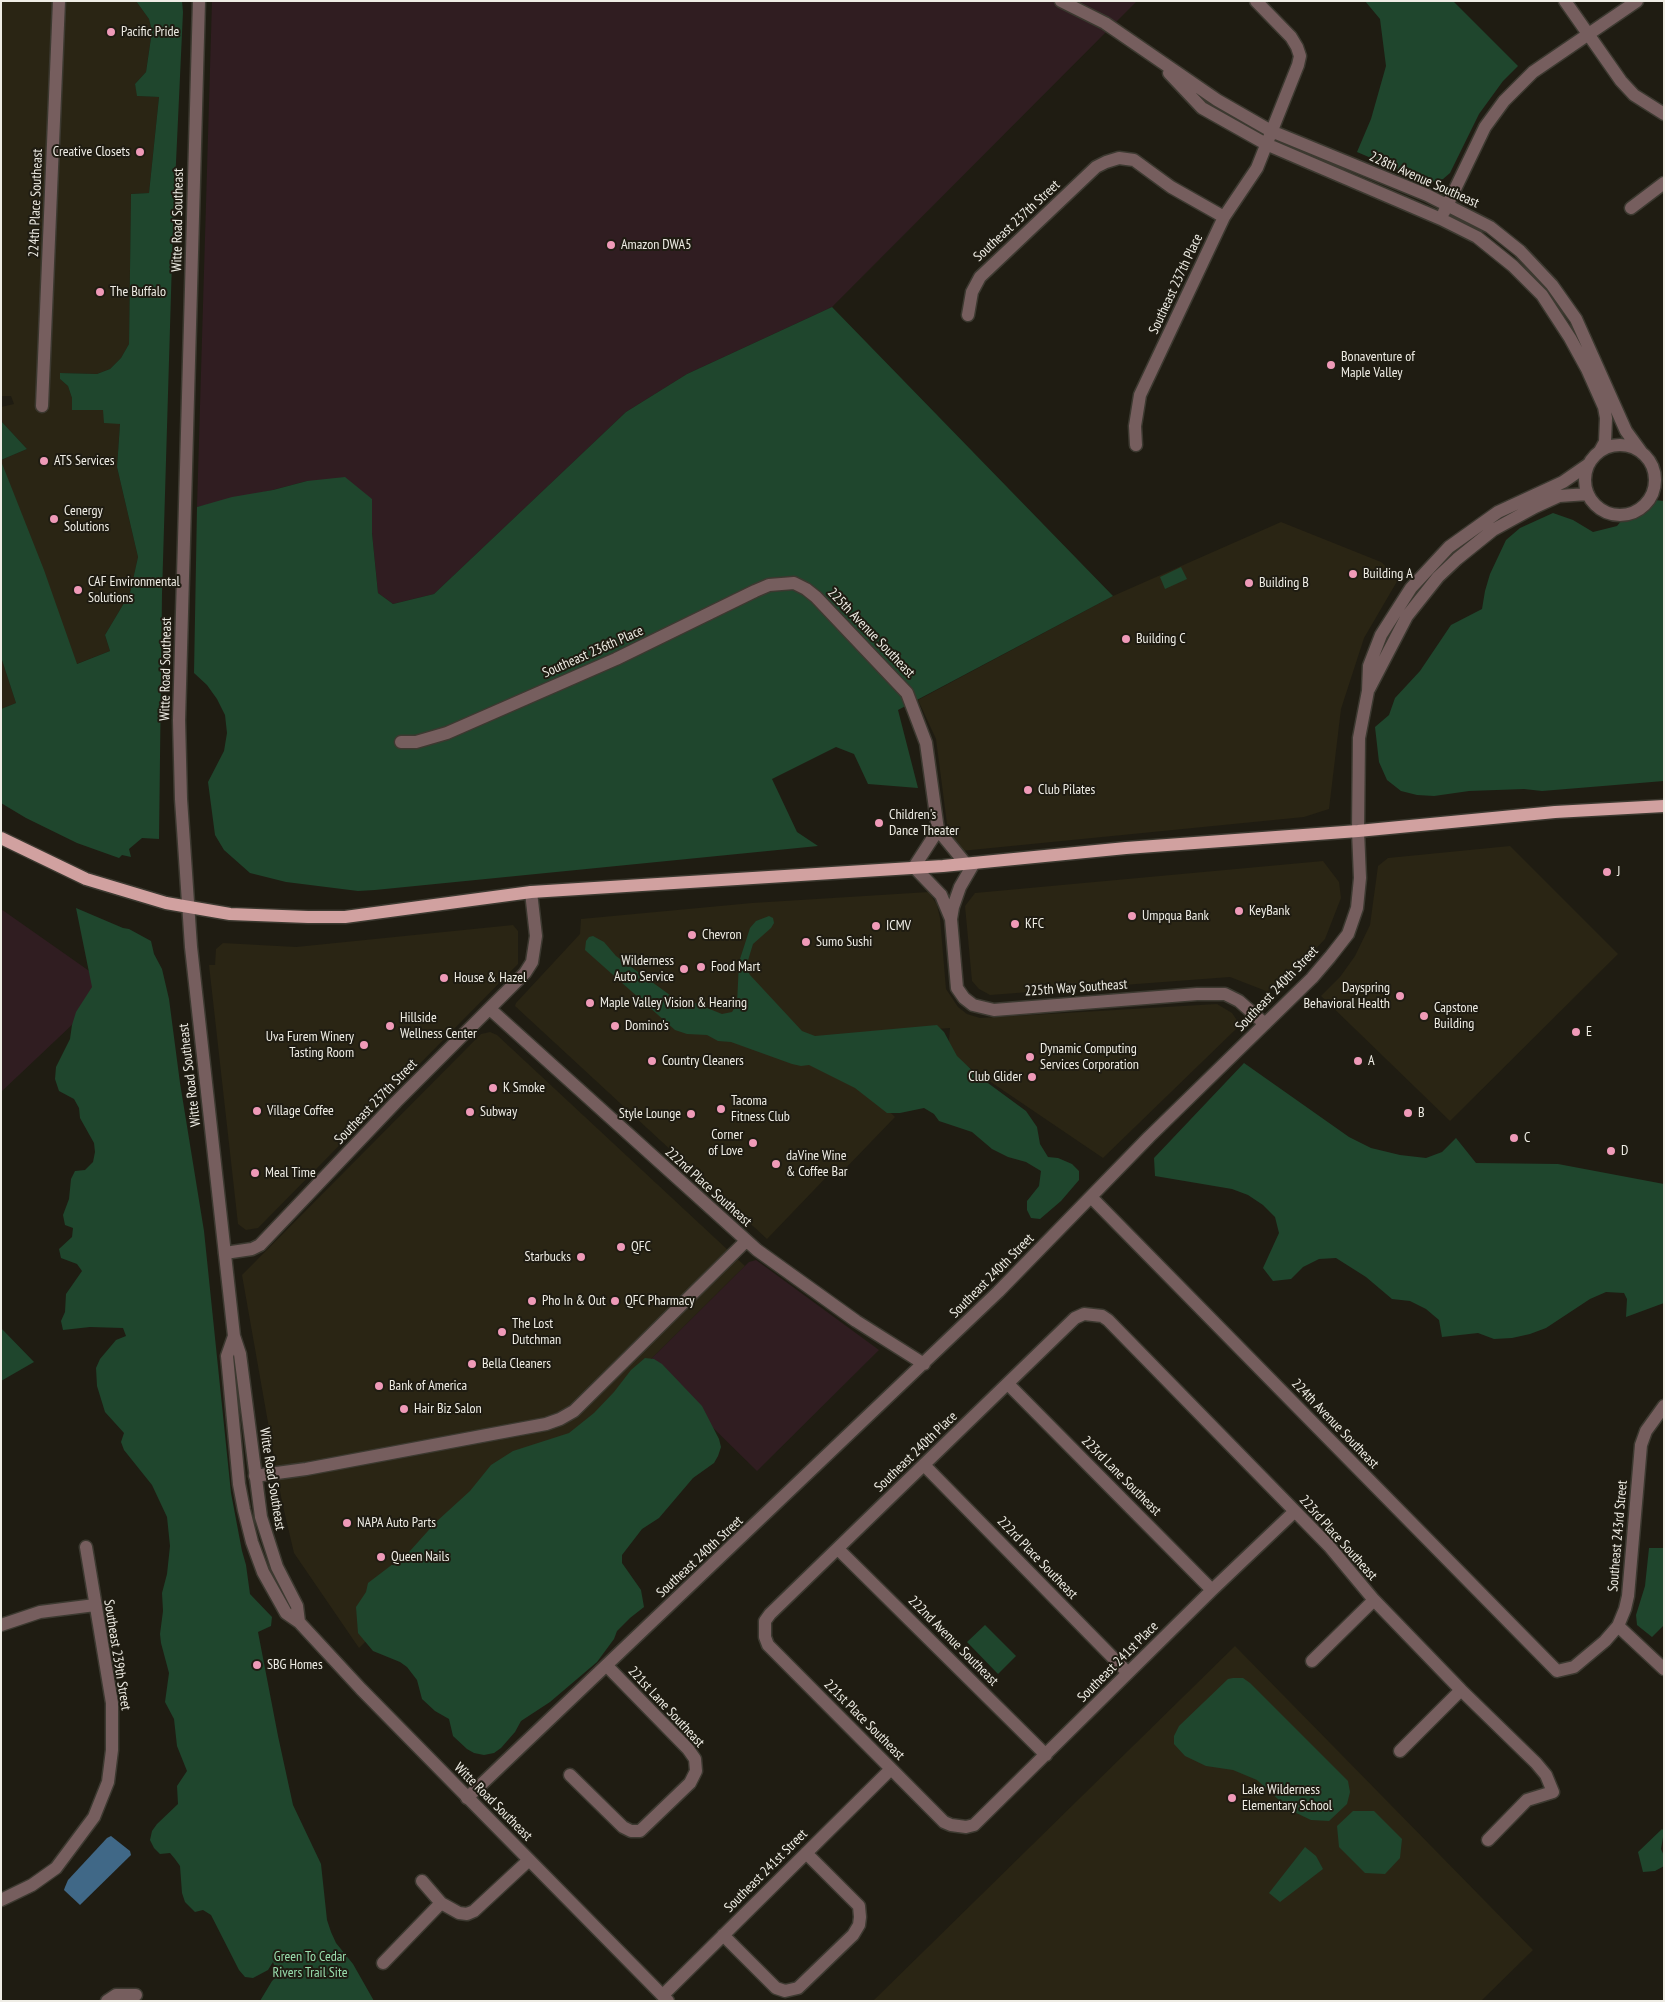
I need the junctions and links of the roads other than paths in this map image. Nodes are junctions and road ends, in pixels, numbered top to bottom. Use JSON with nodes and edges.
{"nodes":[{"id":1,"x":59,"y":1,"type":"edge"},
{"id":2,"x":199,"y":1,"type":"edge"},
{"id":3,"x":1062,"y":1,"type":"edge"},
{"id":4,"x":1256,"y":1,"type":"edge"},
{"id":5,"x":1565,"y":1,"type":"edge"},
{"id":6,"x":1637,"y":1,"type":"edge"},
{"id":7,"x":1588,"y":35,"type":"junction"},
{"id":8,"x":1156,"y":58,"type":"junction"},
{"id":9,"x":1664,"y":114,"type":"edge"},
{"id":10,"x":1271,"y":131,"type":"junction"},
{"id":11,"x":1266,"y":144,"type":"junction"},
{"id":12,"x":1664,"y":183,"type":"edge"},
{"id":13,"x":1447,"y":205,"type":"junction"},
{"id":14,"x":1631,"y":208,"type":"dead end"},
{"id":15,"x":1224,"y":217,"type":"junction"},
{"id":16,"x":1441,"y":219,"type":"junction"},
{"id":17,"x":968,"y":315,"type":"dead end"},
{"id":18,"x":42,"y":406,"type":"dead end"},
{"id":19,"x":1136,"y":445,"type":"dead end"},
{"id":20,"x":1600,"y":452,"type":"junction"},
{"id":21,"x":1642,"y":453,"type":"junction"},
{"id":22,"x":1590,"y":464,"type":"junction"},
{"id":23,"x":1658,"y":469,"type":"edge"},
{"id":24,"x":1588,"y":494,"type":"junction"},
{"id":25,"x":1658,"y":494,"type":"edge"},
{"id":26,"x":794,"y":583,"type":"joint"},
{"id":27,"x":1368,"y":691,"type":"junction"},
{"id":28,"x":402,"y":742,"type":"dead end"},
{"id":29,"x":1664,"y":806,"type":"edge"},
{"id":30,"x":938,"y":830,"type":"junction"},
{"id":31,"x":1358,"y":831,"type":"junction"},
{"id":32,"x":1,"y":838,"type":"edge"},
{"id":33,"x":970,"y":863,"type":"junction"},
{"id":34,"x":914,"y":867,"type":"junction"},
{"id":35,"x":531,"y":892,"type":"junction"},
{"id":36,"x":188,"y":908,"type":"junction"},
{"id":37,"x":951,"y":918,"type":"junction"},
{"id":38,"x":490,"y":1009,"type":"junction"},
{"id":39,"x":1265,"y":1024,"type":"junction"},
{"id":40,"x":1091,"y":1197,"type":"junction"},
{"id":41,"x":746,"y":1241,"type":"junction"},
{"id":42,"x":225,"y":1253,"type":"junction"},
{"id":43,"x":1092,"y":1314,"type":"joint"},
{"id":44,"x":234,"y":1336,"type":"junction"},
{"id":45,"x":924,"y":1364,"type":"junction"},
{"id":46,"x":1008,"y":1384,"type":"junction"},
{"id":47,"x":231,"y":1400,"type":"junction"},
{"id":48,"x":1664,"y":1406,"type":"edge"},
{"id":49,"x":924,"y":1465,"type":"junction"},
{"id":50,"x":255,"y":1476,"type":"junction"},
{"id":51,"x":1294,"y":1512,"type":"junction"},
{"id":52,"x":86,"y":1547,"type":"dead end"},
{"id":53,"x":838,"y":1549,"type":"junction"},
{"id":54,"x":1212,"y":1590,"type":"junction"},
{"id":55,"x":1374,"y":1600,"type":"junction"},
{"id":56,"x":95,"y":1605,"type":"junction"},
{"id":57,"x":765,"y":1621,"type":"joint"},
{"id":58,"x":299,"y":1622,"type":"junction"},
{"id":59,"x":1,"y":1625,"type":"edge"},
{"id":60,"x":1618,"y":1626,"type":"junction"},
{"id":61,"x":1312,"y":1660,"type":"dead end"},
{"id":62,"x":607,"y":1666,"type":"junction"},
{"id":63,"x":1664,"y":1669,"type":"edge"},
{"id":64,"x":1557,"y":1671,"type":"joint"},
{"id":65,"x":1128,"y":1673,"type":"junction"},
{"id":66,"x":1461,"y":1690,"type":"junction"},
{"id":67,"x":1400,"y":1751,"type":"dead end"},
{"id":68,"x":1046,"y":1755,"type":"junction"},
{"id":69,"x":891,"y":1769,"type":"junction"},
{"id":70,"x":570,"y":1776,"type":"dead end"},
{"id":71,"x":467,"y":1798,"type":"junction"},
{"id":72,"x":959,"y":1827,"type":"joint"},
{"id":73,"x":1488,"y":1840,"type":"dead end"},
{"id":74,"x":806,"y":1853,"type":"junction"},
{"id":75,"x":528,"y":1860,"type":"junction"},
{"id":76,"x":422,"y":1881,"type":"dead end"},
{"id":77,"x":1,"y":1900,"type":"edge"},
{"id":78,"x":441,"y":1903,"type":"junction"},
{"id":79,"x":723,"y":1935,"type":"junction"},
{"id":80,"x":383,"y":1963,"type":"dead end"},
{"id":81,"x":136,"y":1995,"type":"dead end"},
{"id":82,"x":666,"y":1998,"type":"edge"},
{"id":83,"x":107,"y":2001,"type":"edge"}],
"edges":[{"from":1,"to":18,"type":"street","name":"224th Place Southeast"},
{"from":2,"to":36,"type":"street","name":"Witte Road Southeast"},
{"from":3,"to":8,"type":"street","name":"228th Avenue Southeast"},
{"from":4,"to":10,"type":"street","name":"Southeast 237th Place"},
{"from":5,"to":7,"type":"street"},
{"from":6,"to":7,"type":"street"},
{"from":7,"to":9,"type":"street"},
{"from":7,"to":13,"type":"street"},
{"from":8,"to":10,"type":"street","name":"228th Avenue Southeast"},
{"from":8,"to":11,"type":"street","name":"228th Avenue Southeast"},
{"from":10,"to":11,"type":"street","name":"Southeast 237th Place"},
{"from":10,"to":13,"type":"street","name":"228th Avenue Southeast"},
{"from":11,"to":15,"type":"street","name":"Southeast 237th Place"},
{"from":11,"to":16,"type":"street","name":"228th Avenue Southeast"},
{"from":12,"to":14,"type":"street"},
{"from":13,"to":16,"type":"street"},
{"from":13,"to":21,"type":"street","name":"228th Avenue Southeast"},
{"from":15,"to":17,"type":"street","name":"Southeast 237th Street"},
{"from":15,"to":19,"type":"street","name":"Southeast 237th Place"},
{"from":16,"to":20,"type":"street","name":"228th Avenue Southeast"},
{"from":20,"to":21,"type":"street"},
{"from":20,"to":22,"type":"street"},
{"from":21,"to":23,"type":"street"},
{"from":22,"to":24,"type":"street"},
{"from":22,"to":27,"type":"street","name":"Southeast 240th Street"},
{"from":23,"to":25,"type":"street"},
{"from":24,"to":25,"type":"street"},
{"from":24,"to":27,"type":"street","name":"Southeast 240th Street"},
{"from":26,"to":28,"type":"street","name":"Southeast 236th Place"},
{"from":26,"to":30,"type":"street","name":"225th Avenue Southeast"},
{"from":27,"to":31,"type":"street","name":"Southeast 240th Street"},
{"from":29,"to":31,"type":"main road"},
{"from":30,"to":33,"type":"street"},
{"from":30,"to":34,"type":"street"},
{"from":31,"to":33,"type":"main road"},
{"from":31,"to":39,"type":"street","name":"Southeast 240th Street"},
{"from":32,"to":36,"type":"main road"},
{"from":33,"to":34,"type":"main road"},
{"from":33,"to":37,"type":"street"},
{"from":34,"to":35,"type":"main road"},
{"from":34,"to":37,"type":"street"},
{"from":35,"to":36,"type":"main road"},
{"from":35,"to":38,"type":"street","name":"Southeast 237th Street"},
{"from":36,"to":42,"type":"street","name":"Witte Road Southeast"},
{"from":37,"to":39,"type":"street","name":"225th Way Southeast"},
{"from":38,"to":41,"type":"street","name":"222nd Place Southeast"},
{"from":38,"to":42,"type":"street","name":"Southeast 237th Street"},
{"from":39,"to":40,"type":"street","name":"Southeast 240th Street"},
{"from":40,"to":45,"type":"street","name":"Southeast 240th Street"},
{"from":40,"to":64,"type":"street","name":"224th Avenue Southeast"},
{"from":41,"to":45,"type":"street","name":"222nd Place Southeast"},
{"from":41,"to":50,"type":"street"},
{"from":42,"to":44,"type":"street","name":"Witte Road Southeast"},
{"from":43,"to":46,"type":"street","name":"Southeast 240th Place"},
{"from":43,"to":51,"type":"street","name":"223rd Place Southeast"},
{"from":44,"to":47,"type":"street","name":"Witte Road Southeast"},
{"from":44,"to":50,"type":"street","name":"Witte Road Southeast"},
{"from":45,"to":62,"type":"street","name":"Southeast 240th Street"},
{"from":46,"to":49,"type":"street","name":"Southeast 240th Place"},
{"from":46,"to":54,"type":"street","name":"223rd Lane Southeast"},
{"from":47,"to":50,"type":"street"},
{"from":47,"to":58,"type":"street","name":"Witte Road Southeast"},
{"from":48,"to":60,"type":"street","name":"Southeast 243rd Street"},
{"from":49,"to":53,"type":"street","name":"Southeast 240th Place"},
{"from":49,"to":65,"type":"street","name":"222rd Place Southeast"},
{"from":50,"to":58,"type":"street","name":"Witte Road Southeast"},
{"from":51,"to":54,"type":"street","name":"Southeast 241st Place"},
{"from":51,"to":55,"type":"street","name":"223rd Place Southeast"},
{"from":52,"to":56,"type":"street","name":"Southeast 239th Street"},
{"from":53,"to":57,"type":"street","name":"Southeast 240th Place"},
{"from":53,"to":68,"type":"street","name":"222nd Avenue Southeast"},
{"from":54,"to":65,"type":"street","name":"Southeast 241st Place"},
{"from":55,"to":61,"type":"street"},
{"from":55,"to":66,"type":"street","name":"223rd Place Southeast"},
{"from":56,"to":59,"type":"street"},
{"from":56,"to":77,"type":"street","name":"Southeast 239th Street"},
{"from":57,"to":69,"type":"street","name":"221st Place Southeast"},
{"from":58,"to":71,"type":"street","name":"Witte Road Southeast"},
{"from":60,"to":63,"type":"street"},
{"from":60,"to":64,"type":"street","name":"Southeast 243rd Street"},
{"from":62,"to":70,"type":"street","name":"221st Lane Southeast"},
{"from":62,"to":71,"type":"street","name":"Southeast 240th Street"},
{"from":65,"to":68,"type":"street","name":"Southeast 241st Place"},
{"from":66,"to":67,"type":"street"},
{"from":66,"to":73,"type":"street","name":"223rd Place Southeast"},
{"from":68,"to":72,"type":"street","name":"Southeast 241st Place"},
{"from":69,"to":72,"type":"street","name":"221st Place Southeast"},
{"from":69,"to":74,"type":"street","name":"Southeast 241st Street"},
{"from":71,"to":75,"type":"street","name":"Witte Road Southeast"},
{"from":74,"to":79,"type":"street","name":"Southeast 241st Street"},
{"from":74,"to":79,"type":"street"},
{"from":75,"to":78,"type":"street"},
{"from":75,"to":82,"type":"street","name":"Witte Road Southeast"},
{"from":76,"to":78,"type":"street"},
{"from":78,"to":80,"type":"street"},
{"from":79,"to":82,"type":"street","name":"Southeast 241st Street"},
{"from":81,"to":83,"type":"street"}]}
